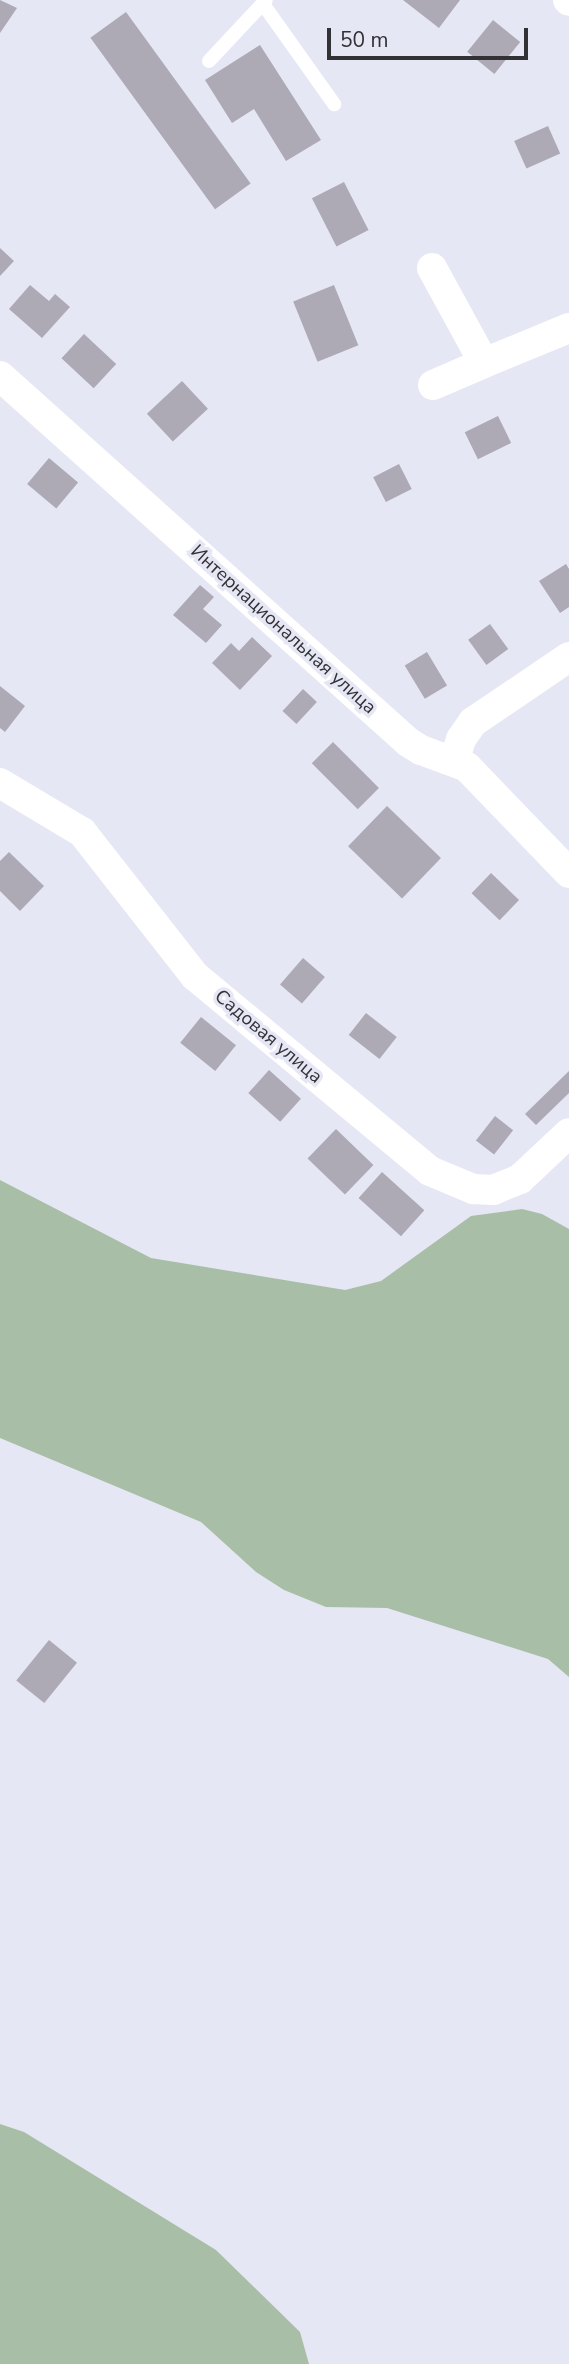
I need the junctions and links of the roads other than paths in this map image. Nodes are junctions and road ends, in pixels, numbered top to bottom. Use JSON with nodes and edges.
{"nodes":[{"id":1,"x":265,"y":2,"type":"edge"},
{"id":2,"x":209,"y":61,"type":"dead end"},
{"id":3,"x":334,"y":104,"type":"dead end"},
{"id":4,"x":432,"y":268,"type":"dead end"},
{"id":5,"x":569,"y":328,"type":"edge"},
{"id":6,"x":484,"y":363,"type":"junction"},
{"id":7,"x":0,"y":376,"type":"edge"},
{"id":8,"x":433,"y":385,"type":"dead end"},
{"id":9,"x":569,"y":657,"type":"edge"},
{"id":10,"x":454,"y":761,"type":"junction"},
{"id":11,"x":0,"y":783,"type":"edge"},
{"id":12,"x":569,"y":873,"type":"edge"},
{"id":13,"x":569,"y":1133,"type":"edge"}],
"edges":[{"from":1,"to":2,"type":"lane"},
{"from":1,"to":3,"type":"lane"},
{"from":4,"to":6,"type":"street"},
{"from":5,"to":6,"type":"street"},
{"from":6,"to":8,"type":"street"},
{"from":7,"to":10,"type":"street","name":"Интернациональная улица"},
{"from":9,"to":10,"type":"street"},
{"from":10,"to":12,"type":"street","name":"Интернациональная улица"},
{"from":11,"to":13,"type":"street","name":"Садовая улица"}]}
